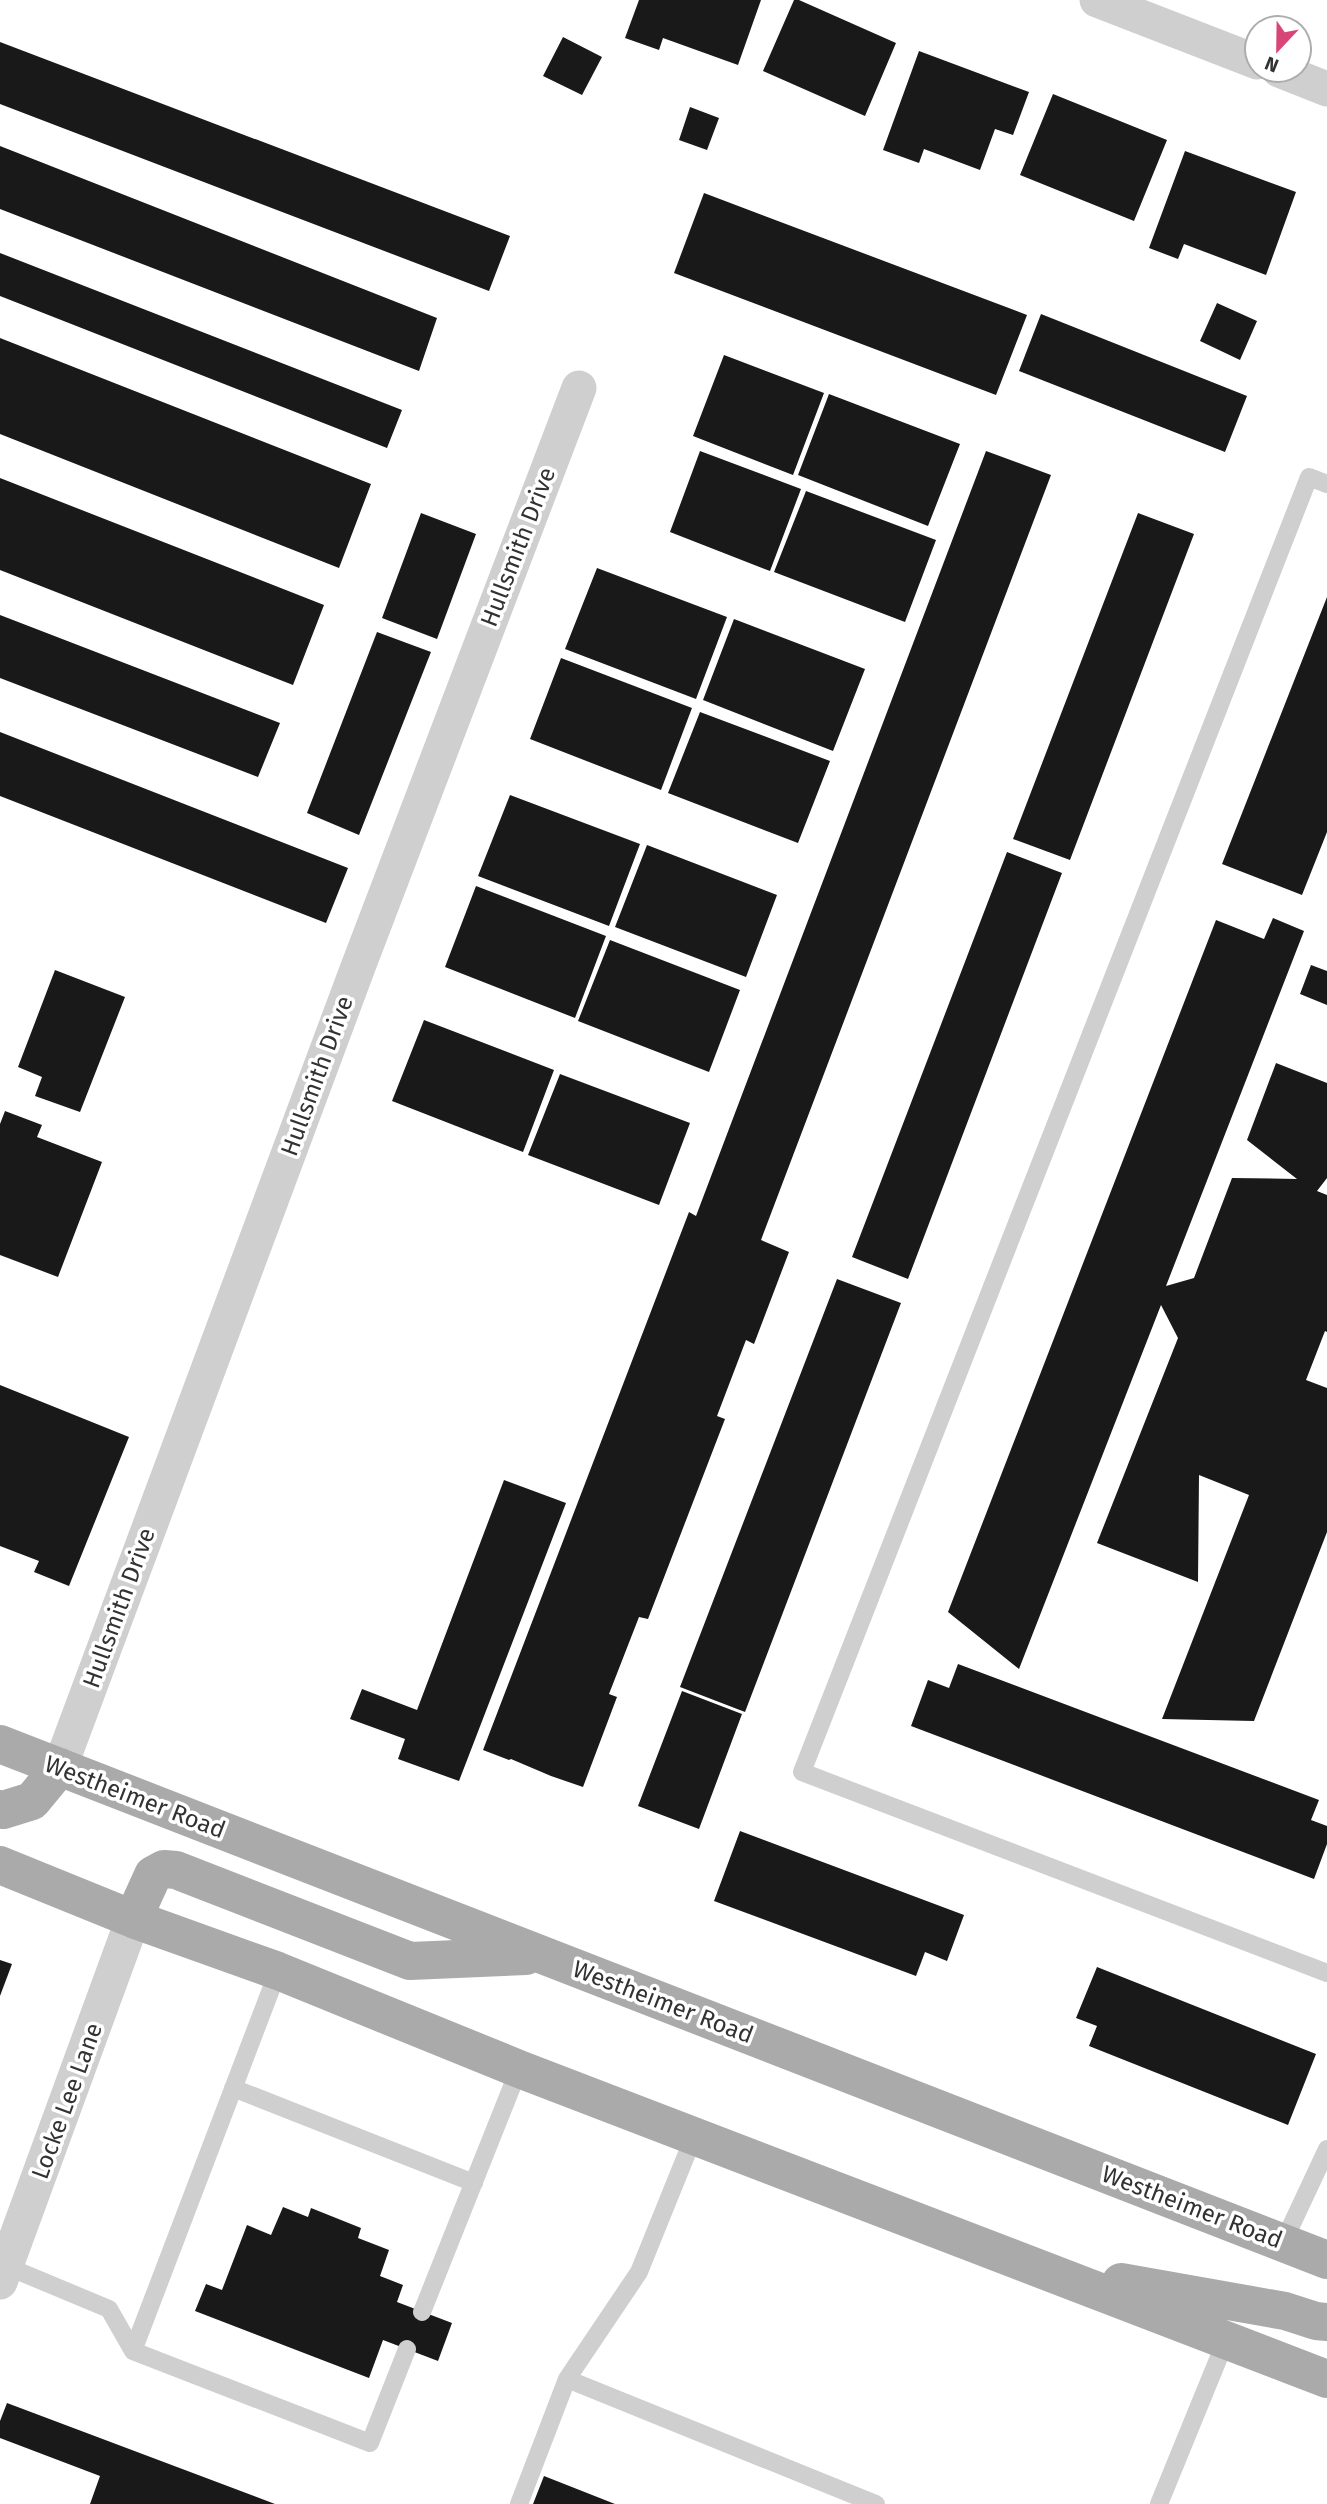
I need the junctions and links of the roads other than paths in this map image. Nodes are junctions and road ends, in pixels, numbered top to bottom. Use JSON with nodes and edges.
{"nodes":[{"id":1,"x":1097,"y":0,"type":"edge"},
{"id":2,"x":1243,"y":57,"type":"edge"},
{"id":3,"x":579,"y":388,"type":"dead end"},
{"id":4,"x":1327,"y":484,"type":"edge"},
{"id":5,"x":0,"y":1744,"type":"edge"},
{"id":6,"x":60,"y":1767,"type":"junction"},
{"id":7,"x":0,"y":1809,"type":"edge"},
{"id":8,"x":0,"y":1865,"type":"edge"},
{"id":9,"x":133,"y":1919,"type":"junction"},
{"id":10,"x":542,"y":1955,"type":"junction"},
{"id":11,"x":278,"y":1971,"type":"junction"},
{"id":12,"x":1327,"y":1973,"type":"edge"},
{"id":13,"x":519,"y":2070,"type":"junction"},
{"id":14,"x":233,"y":2088,"type":"junction"},
{"id":15,"x":694,"y":2136,"type":"junction"},
{"id":16,"x":1327,"y":2149,"type":"edge"},
{"id":17,"x":474,"y":2183,"type":"junction"},
{"id":18,"x":1283,"y":2243,"type":"junction"},
{"id":19,"x":1327,"y":2260,"type":"edge"},
{"id":20,"x":1029,"y":2265,"type":"junction"},
{"id":21,"x":3,"y":2274,"type":"edge"},
{"id":22,"x":422,"y":2312,"type":"dead end"},
{"id":23,"x":1327,"y":2322,"type":"edge"},
{"id":24,"x":1226,"y":2340,"type":"junction"},
{"id":25,"x":407,"y":2349,"type":"dead end"},
{"id":26,"x":133,"y":2351,"type":"junction"},
{"id":27,"x":567,"y":2379,"type":"junction"},
{"id":28,"x":1327,"y":2379,"type":"edge"},
{"id":29,"x":519,"y":2504,"type":"edge"},
{"id":30,"x":876,"y":2504,"type":"edge"},
{"id":31,"x":1159,"y":2504,"type":"edge"}],
"edges":[{"from":1,"to":2,"type":"street"},
{"from":3,"to":6,"type":"street","name":"Hullsmith Drive"},
{"from":4,"to":12,"type":"lane"},
{"from":5,"to":6,"type":"main road","name":"Westheimer Road"},
{"from":6,"to":7,"type":"main road"},
{"from":6,"to":10,"type":"main road","name":"Westheimer Road"},
{"from":8,"to":9,"type":"main road"},
{"from":9,"to":10,"type":"main road"},
{"from":9,"to":11,"type":"main road"},
{"from":9,"to":21,"type":"street","name":"Locke Lee Lane"},
{"from":10,"to":18,"type":"main road","name":"Westheimer Road"},
{"from":11,"to":13,"type":"main road"},
{"from":11,"to":14,"type":"lane"},
{"from":13,"to":15,"type":"main road"},
{"from":13,"to":17,"type":"lane"},
{"from":14,"to":17,"type":"lane"},
{"from":14,"to":26,"type":"lane"},
{"from":15,"to":20,"type":"main road"},
{"from":15,"to":27,"type":"lane"},
{"from":16,"to":18,"type":"lane"},
{"from":17,"to":22,"type":"lane"},
{"from":18,"to":19,"type":"main road","name":"Westheimer Road"},
{"from":20,"to":23,"type":"main road"},
{"from":20,"to":24,"type":"main road"},
{"from":21,"to":26,"type":"lane"},
{"from":24,"to":28,"type":"main road"},
{"from":24,"to":31,"type":"lane"},
{"from":25,"to":26,"type":"lane"},
{"from":27,"to":29,"type":"lane"},
{"from":27,"to":30,"type":"lane"}]}
